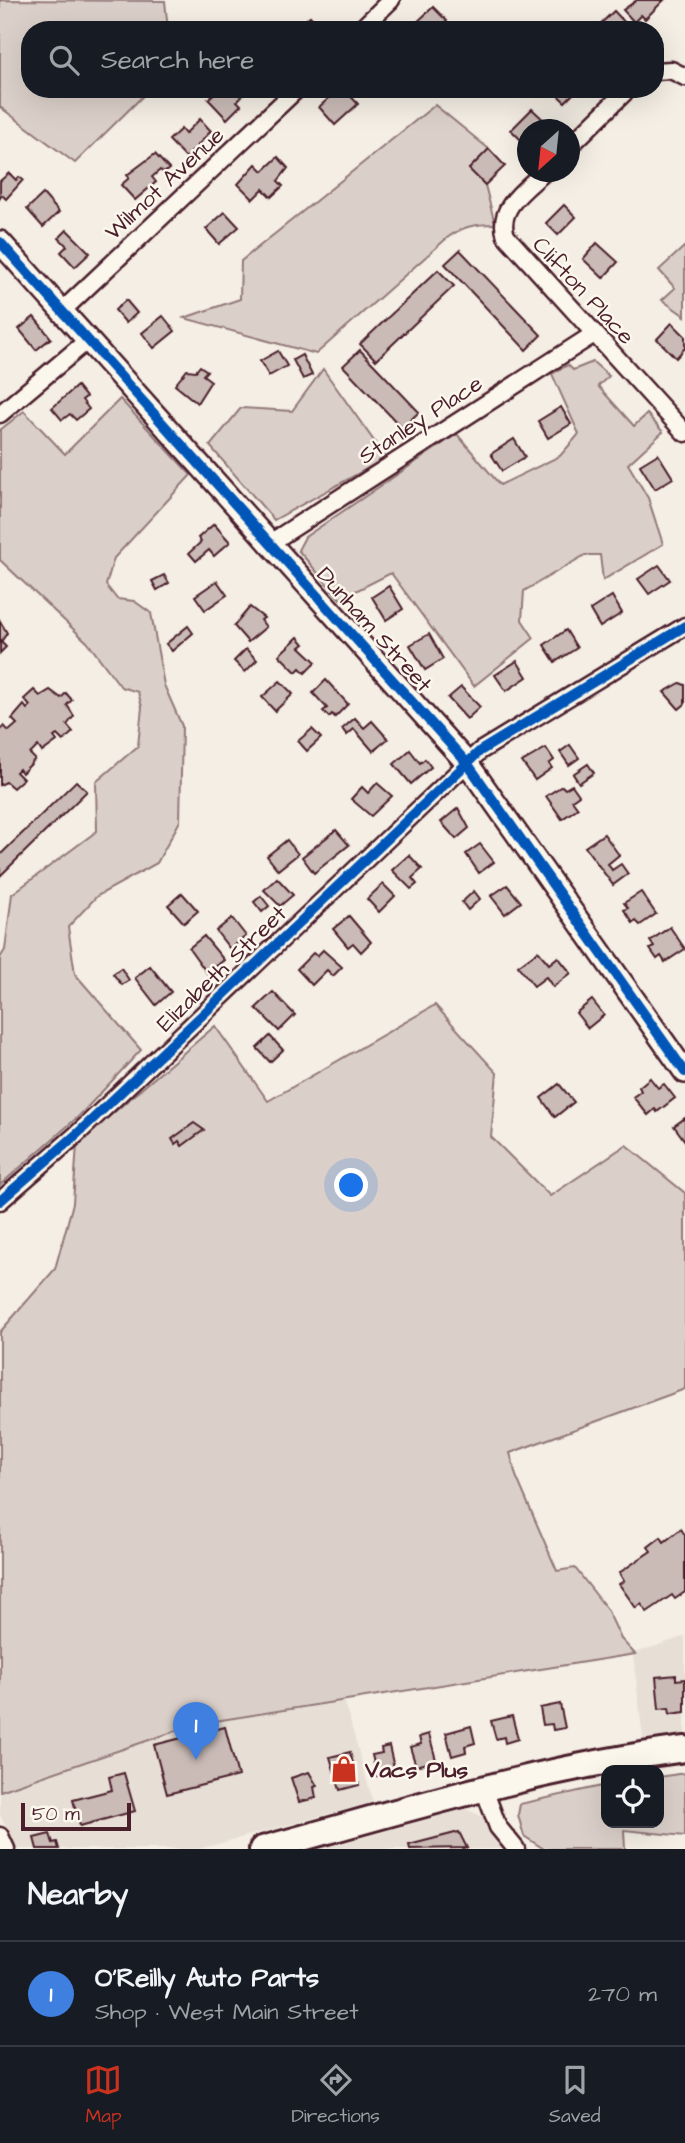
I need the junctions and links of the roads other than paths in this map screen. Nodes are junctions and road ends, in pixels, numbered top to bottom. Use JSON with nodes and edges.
{"nodes":[{"id":1,"x":391,"y":0,"type":"edge"},
{"id":2,"x":369,"y":21,"type":"edge"},
{"id":3,"x":664,"y":70,"type":"edge"},
{"id":4,"x":684,"y":77,"type":"edge"},
{"id":5,"x":287,"y":98,"type":"edge"},
{"id":6,"x":619,"y":98,"type":"edge"},
{"id":7,"x":580,"y":135,"type":"edge"},
{"id":8,"x":534,"y":182,"type":"edge"},
{"id":9,"x":0,"y":242,"type":"edge"},
{"id":10,"x":62,"y":310,"type":"junction"},
{"id":11,"x":594,"y":334,"type":"junction"},
{"id":12,"x":88,"y":340,"type":"junction"},
{"id":13,"x":0,"y":414,"type":"edge"},
{"id":14,"x":685,"y":433,"type":"edge"},
{"id":15,"x":270,"y":543,"type":"junction"},
{"id":16,"x":685,"y":626,"type":"edge"},
{"id":17,"x":467,"y":763,"type":"junction"},
{"id":18,"x":685,"y":1072,"type":"edge"},
{"id":19,"x":0,"y":1201,"type":"edge"},
{"id":20,"x":685,"y":1749,"type":"edge"},
{"id":21,"x":484,"y":1789,"type":"junction"},
{"id":22,"x":0,"y":1836,"type":"edge"},
{"id":23,"x":6,"y":1849,"type":"edge"},
{"id":24,"x":262,"y":1849,"type":"edge"},
{"id":25,"x":516,"y":1849,"type":"edge"}],
"edges":[{"from":1,"to":2,"type":"street"},
{"from":3,"to":4,"type":"street"},
{"from":5,"to":10,"type":"street","name":"Wilmot Avenue"},
{"from":6,"to":7,"type":"street"},
{"from":8,"to":11,"type":"street","name":"Clifton Place"},
{"from":9,"to":10,"type":"street","name":"Dunham Street"},
{"from":10,"to":12,"type":"street","name":"Dunham Street"},
{"from":11,"to":14,"type":"street","name":"Clifton Place"},
{"from":11,"to":15,"type":"street","name":"Stanley Place"},
{"from":12,"to":13,"type":"street"},
{"from":12,"to":15,"type":"street","name":"Dunham Street"},
{"from":15,"to":17,"type":"street","name":"Dunham Street"},
{"from":16,"to":17,"type":"street","name":"Elizabeth Street"},
{"from":17,"to":18,"type":"street","name":"Dunham Street"},
{"from":17,"to":19,"type":"street","name":"Elizabeth Street"},
{"from":20,"to":21,"type":"main road"},
{"from":21,"to":24,"type":"main road"},
{"from":21,"to":25,"type":"street"},
{"from":22,"to":23,"type":"street"}]}
